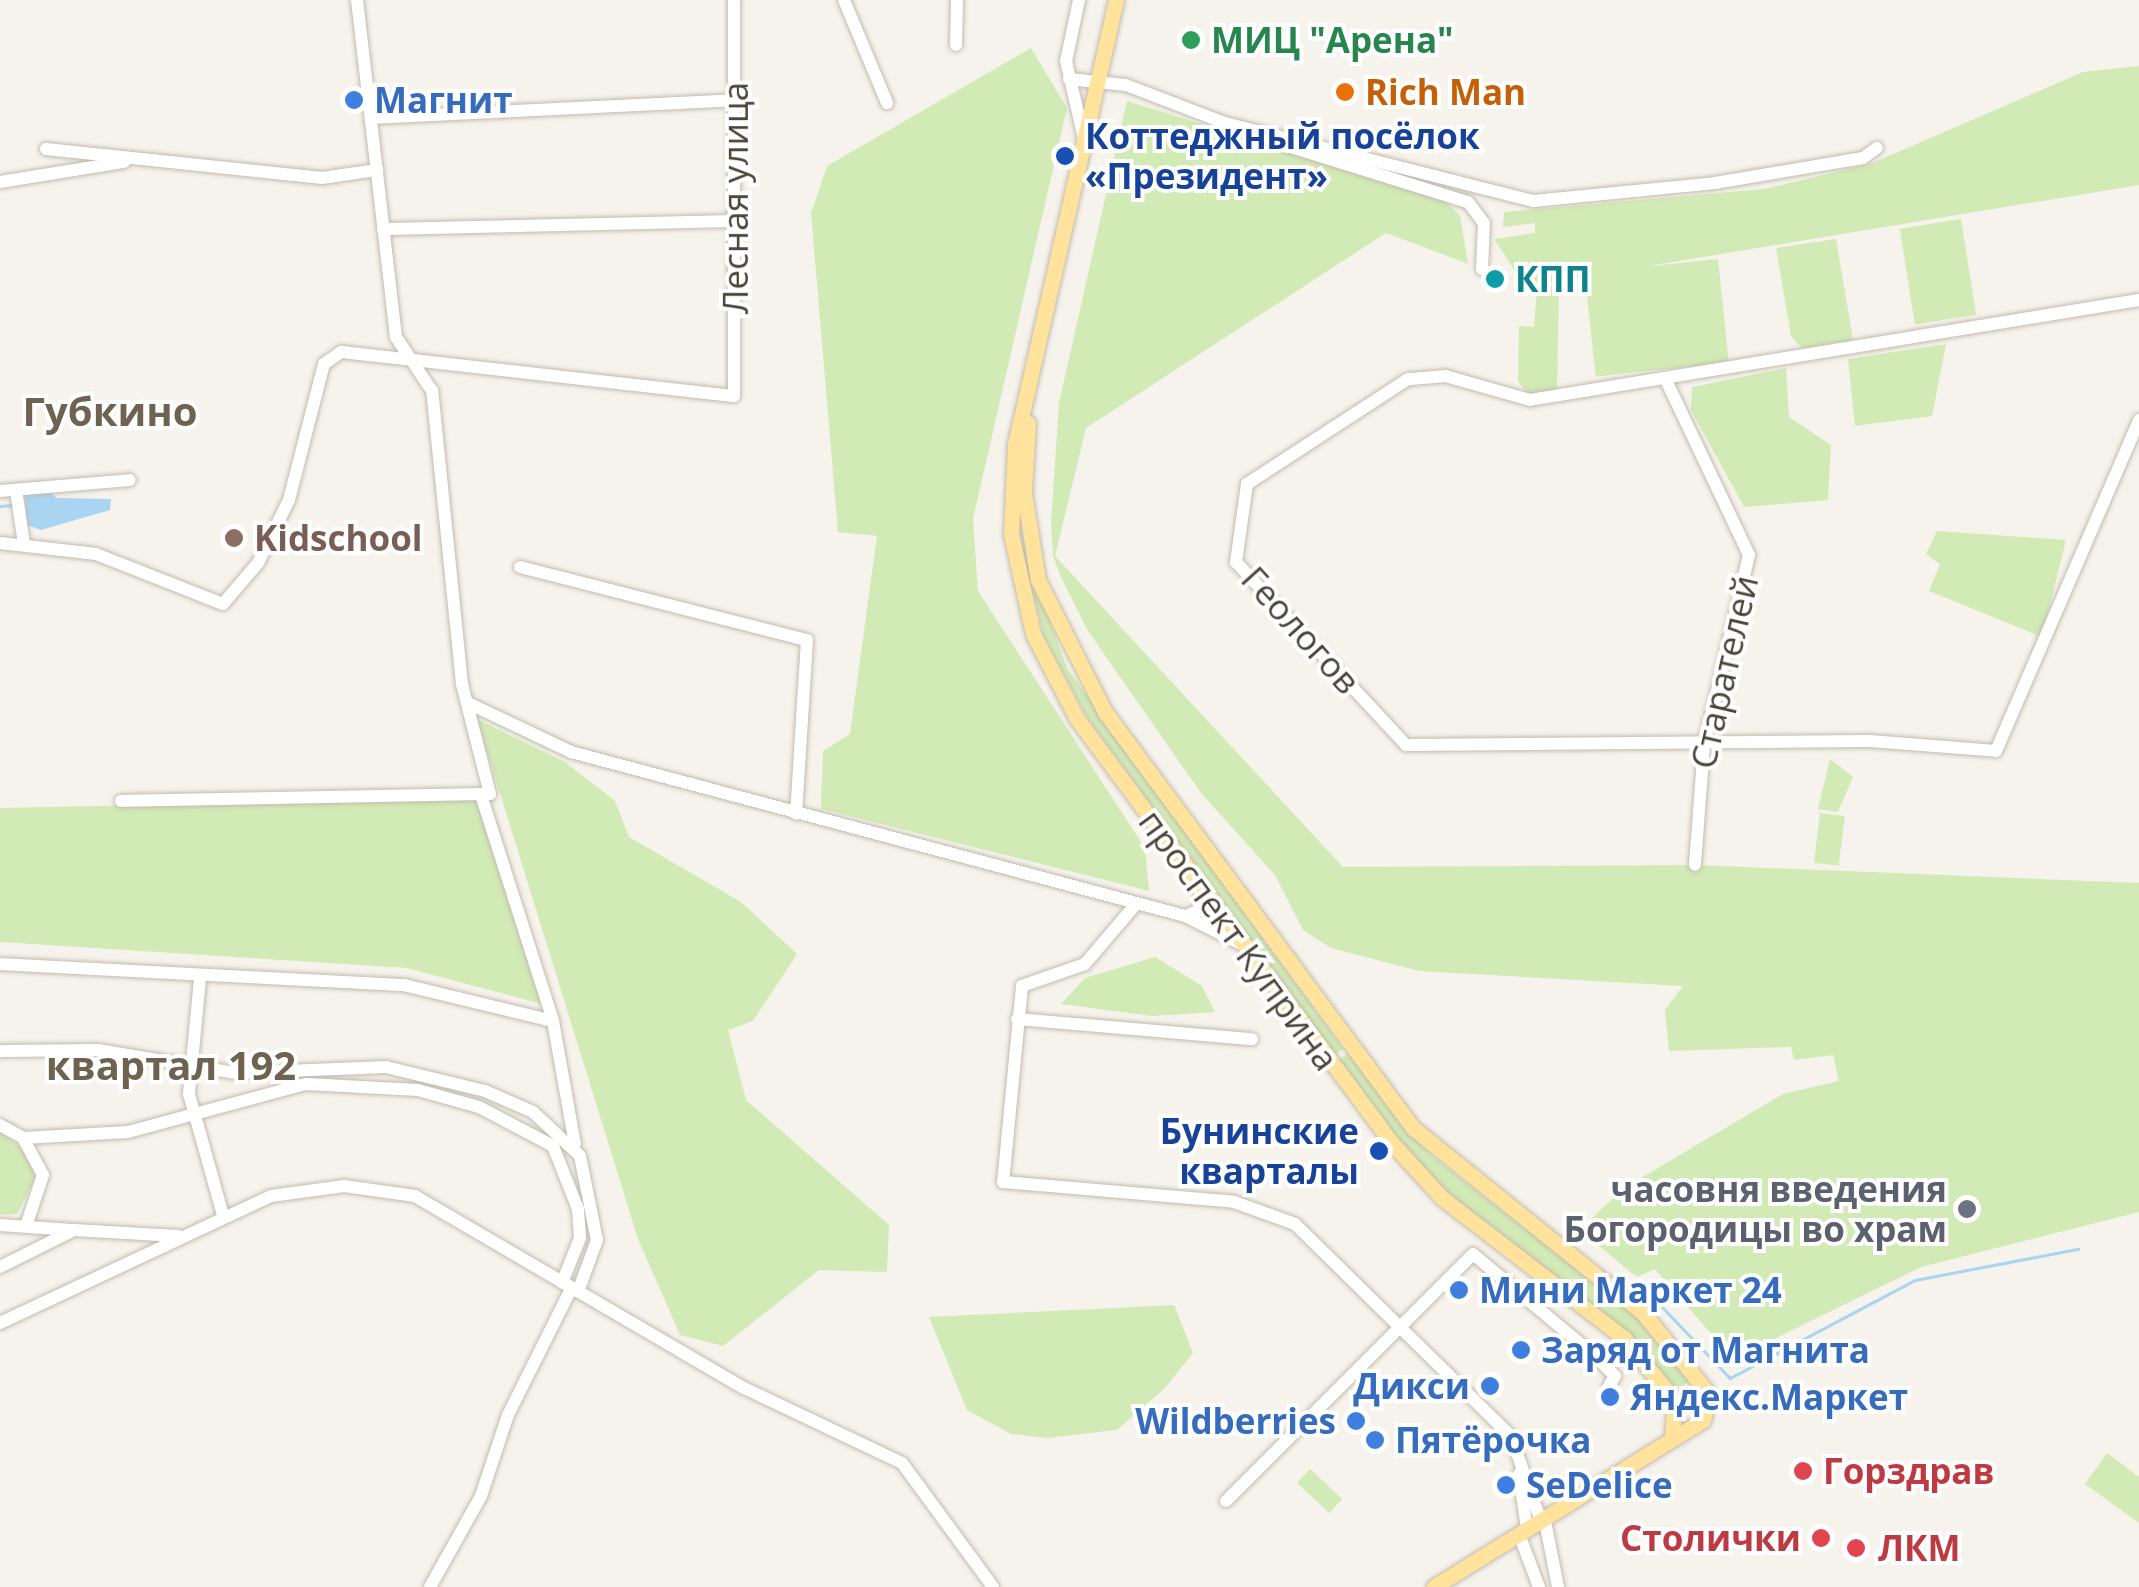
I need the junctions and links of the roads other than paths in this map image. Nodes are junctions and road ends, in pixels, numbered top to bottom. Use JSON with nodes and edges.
{"nodes":[{"id":1,"x":357,"y":0,"type":"edge"},
{"id":2,"x":734,"y":0,"type":"edge"},
{"id":3,"x":844,"y":0,"type":"edge"},
{"id":4,"x":957,"y":0,"type":"edge"},
{"id":5,"x":1079,"y":0,"type":"edge"},
{"id":6,"x":1116,"y":0,"type":"edge"},
{"id":7,"x":956,"y":45,"type":"dead end"},
{"id":8,"x":1069,"y":80,"type":"junction"},
{"id":9,"x":1098,"y":86,"type":"junction"},
{"id":10,"x":734,"y":100,"type":"junction"},
{"id":11,"x":887,"y":103,"type":"dead end"},
{"id":12,"x":372,"y":118,"type":"junction"},
{"id":13,"x":1265,"y":132,"type":"junction"},
{"id":14,"x":1085,"y":143,"type":"junction"},
{"id":15,"x":1877,"y":148,"type":"dead end"},
{"id":16,"x":46,"y":149,"type":"dead end"},
{"id":17,"x":136,"y":160,"type":"junction"},
{"id":18,"x":377,"y":170,"type":"junction"},
{"id":19,"x":0,"y":182,"type":"edge"},
{"id":20,"x":738,"y":221,"type":"junction"},
{"id":21,"x":383,"y":229,"type":"junction"},
{"id":22,"x":1482,"y":269,"type":"dead end"},
{"id":23,"x":2139,"y":300,"type":"edge"},
{"id":24,"x":396,"y":337,"type":"junction"},
{"id":25,"x":372,"y":354,"type":"junction"},
{"id":26,"x":411,"y":364,"type":"junction"},
{"id":27,"x":1033,"y":370,"type":"junction"},
{"id":28,"x":1665,"y":378,"type":"junction"},
{"id":29,"x":2139,"y":420,"type":"edge"},
{"id":30,"x":130,"y":480,"type":"dead end"},
{"id":31,"x":0,"y":490,"type":"edge"},
{"id":32,"x":16,"y":490,"type":"junction"},
{"id":33,"x":0,"y":543,"type":"edge"},
{"id":34,"x":24,"y":544,"type":"junction"},
{"id":35,"x":520,"y":566,"type":"dead end"},
{"id":36,"x":468,"y":703,"type":"junction"},
{"id":37,"x":1704,"y":745,"type":"junction"},
{"id":38,"x":481,"y":794,"type":"junction"},
{"id":39,"x":120,"y":801,"type":"dead end"},
{"id":40,"x":796,"y":814,"type":"junction"},
{"id":41,"x":1694,"y":865,"type":"dead end"},
{"id":42,"x":1200,"y":887,"type":"junction"},
{"id":43,"x":1136,"y":904,"type":"junction"},
{"id":44,"x":1185,"y":916,"type":"junction"},
{"id":45,"x":1248,"y":951,"type":"junction"},
{"id":46,"x":0,"y":964,"type":"edge"},
{"id":47,"x":200,"y":979,"type":"junction"},
{"id":48,"x":1017,"y":1019,"type":"junction"},
{"id":49,"x":553,"y":1021,"type":"junction"},
{"id":50,"x":1252,"y":1039,"type":"dead end"},
{"id":51,"x":0,"y":1050,"type":"edge"},
{"id":52,"x":186,"y":1068,"type":"junction"},
{"id":53,"x":192,"y":1109,"type":"junction"},
{"id":54,"x":0,"y":1125,"type":"edge"},
{"id":55,"x":23,"y":1138,"type":"junction"},
{"id":56,"x":575,"y":1149,"type":"junction"},
{"id":57,"x":223,"y":1216,"type":"junction"},
{"id":58,"x":0,"y":1225,"type":"edge"},
{"id":59,"x":26,"y":1226,"type":"junction"},
{"id":60,"x":74,"y":1230,"type":"junction"},
{"id":61,"x":128,"y":1233,"type":"junction"},
{"id":62,"x":181,"y":1236,"type":"junction"},
{"id":63,"x":134,"y":1259,"type":"junction"},
{"id":64,"x":0,"y":1268,"type":"edge"},
{"id":65,"x":570,"y":1288,"type":"junction"},
{"id":66,"x":0,"y":1322,"type":"edge"},
{"id":67,"x":1401,"y":1326,"type":"junction"},
{"id":68,"x":1608,"y":1388,"type":"dead end"},
{"id":69,"x":1674,"y":1401,"type":"junction"},
{"id":70,"x":1706,"y":1417,"type":"junction"},
{"id":71,"x":1672,"y":1434,"type":"junction"},
{"id":72,"x":1226,"y":1501,"type":"dead end"},
{"id":73,"x":1532,"y":1524,"type":"junction"},
{"id":74,"x":430,"y":1587,"type":"edge"},
{"id":75,"x":993,"y":1587,"type":"edge"},
{"id":76,"x":1434,"y":1587,"type":"edge"},
{"id":77,"x":1539,"y":1587,"type":"edge"},
{"id":78,"x":1558,"y":1587,"type":"edge"}],
"edges":[{"from":1,"to":12,"type":"street"},
{"from":2,"to":10,"type":"street","name":"Лесная улица"},
{"from":3,"to":11,"type":"street"},
{"from":4,"to":7,"type":"street"},
{"from":5,"to":8,"type":"street"},
{"from":6,"to":9,"type":"main road","name":"проспект Куприна"},
{"from":8,"to":9,"type":"street"},
{"from":8,"to":14,"type":"street"},
{"from":9,"to":13,"type":"street"},
{"from":9,"to":14,"type":"main road","name":"проспект Куприна"},
{"from":10,"to":12,"type":"street"},
{"from":10,"to":20,"type":"street","name":"Лесная улица"},
{"from":12,"to":18,"type":"street"},
{"from":13,"to":15,"type":"street"},
{"from":13,"to":22,"type":"street"},
{"from":14,"to":27,"type":"main road","name":"проспект Куприна"},
{"from":16,"to":17,"type":"street"},
{"from":17,"to":18,"type":"street"},
{"from":17,"to":19,"type":"street"},
{"from":18,"to":21,"type":"street"},
{"from":20,"to":21,"type":"street"},
{"from":20,"to":26,"type":"street","name":"Лесная улица"},
{"from":21,"to":24,"type":"street"},
{"from":23,"to":28,"type":"street","name":"Геологов"},
{"from":24,"to":25,"type":"street"},
{"from":24,"to":26,"type":"street"},
{"from":25,"to":26,"type":"street"},
{"from":25,"to":34,"type":"street"},
{"from":26,"to":36,"type":"street"},
{"from":27,"to":42,"type":"main road","name":"проспект Куприна"},
{"from":27,"to":70,"type":"main road","name":"проспект Куприна"},
{"from":28,"to":37,"type":"street","name":"Старателей"},
{"from":28,"to":37,"type":"street","name":"Геологов"},
{"from":29,"to":37,"type":"street","name":"Геологов"},
{"from":30,"to":32,"type":"street"},
{"from":31,"to":32,"type":"street"},
{"from":32,"to":34,"type":"street"},
{"from":33,"to":34,"type":"street"},
{"from":35,"to":40,"type":"street"},
{"from":36,"to":38,"type":"street"},
{"from":36,"to":40,"type":"street"},
{"from":37,"to":41,"type":"street","name":"Старателей"},
{"from":38,"to":39,"type":"street"},
{"from":38,"to":49,"type":"street"},
{"from":40,"to":43,"type":"street"},
{"from":42,"to":44,"type":"street"},
{"from":42,"to":45,"type":"main road","name":"проспект Куприна"},
{"from":43,"to":44,"type":"street"},
{"from":43,"to":48,"type":"street"},
{"from":44,"to":45,"type":"street"},
{"from":45,"to":69,"type":"main road","name":"проспект Куприна"},
{"from":46,"to":47,"type":"street"},
{"from":47,"to":49,"type":"street"},
{"from":47,"to":52,"type":"street"},
{"from":48,"to":50,"type":"street"},
{"from":48,"to":67,"type":"street"},
{"from":49,"to":56,"type":"street"},
{"from":51,"to":52,"type":"street"},
{"from":52,"to":53,"type":"street"},
{"from":52,"to":56,"type":"street"},
{"from":53,"to":55,"type":"street"},
{"from":53,"to":57,"type":"street"},
{"from":53,"to":65,"type":"street"},
{"from":54,"to":55,"type":"street"},
{"from":55,"to":59,"type":"street"},
{"from":56,"to":65,"type":"street"},
{"from":57,"to":62,"type":"street"},
{"from":57,"to":65,"type":"street"},
{"from":58,"to":59,"type":"street"},
{"from":59,"to":60,"type":"street"},
{"from":60,"to":61,"type":"street"},
{"from":60,"to":64,"type":"street"},
{"from":61,"to":62,"type":"street"},
{"from":61,"to":63,"type":"street"},
{"from":62,"to":63,"type":"street"},
{"from":63,"to":66,"type":"street"},
{"from":65,"to":74,"type":"street"},
{"from":65,"to":75,"type":"street"},
{"from":67,"to":68,"type":"street"},
{"from":67,"to":72,"type":"street"},
{"from":67,"to":73,"type":"street"},
{"from":69,"to":70,"type":"street","name":"проспект Куприна"},
{"from":69,"to":71,"type":"main road"},
{"from":70,"to":71,"type":"main road"},
{"from":71,"to":73,"type":"main road"},
{"from":73,"to":76,"type":"main road"},
{"from":73,"to":77,"type":"street"},
{"from":73,"to":78,"type":"street"}]}
